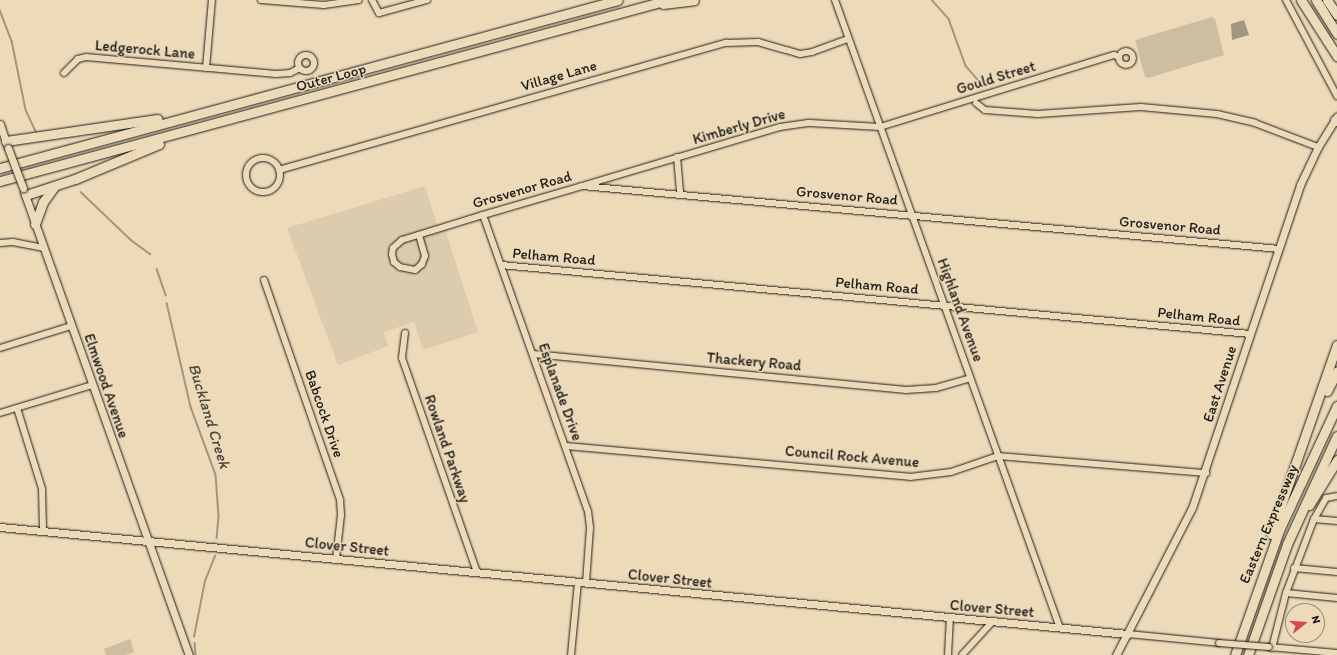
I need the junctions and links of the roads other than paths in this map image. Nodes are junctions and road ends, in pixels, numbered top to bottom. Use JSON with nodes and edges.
{"nodes":[{"id":1,"x":212,"y":0,"type":"edge"},
{"id":2,"x":261,"y":0,"type":"edge"},
{"id":3,"x":359,"y":0,"type":"edge"},
{"id":4,"x":372,"y":0,"type":"edge"},
{"id":5,"x":427,"y":0,"type":"edge"},
{"id":6,"x":618,"y":0,"type":"edge"},
{"id":7,"x":668,"y":0,"type":"edge"},
{"id":8,"x":694,"y":0,"type":"edge"},
{"id":9,"x":835,"y":0,"type":"edge"},
{"id":10,"x":1286,"y":0,"type":"edge"},
{"id":11,"x":1301,"y":0,"type":"edge"},
{"id":12,"x":1316,"y":0,"type":"edge"},
{"id":13,"x":1328,"y":0,"type":"edge"},
{"id":14,"x":648,"y":5,"type":"junction"},
{"id":15,"x":1337,"y":12,"type":"edge"},
{"id":16,"x":1337,"y":16,"type":"edge"},
{"id":17,"x":1337,"y":34,"type":"edge"},
{"id":18,"x":848,"y":39,"type":"junction"},
{"id":19,"x":1337,"y":56,"type":"edge"},
{"id":20,"x":1118,"y":57,"type":"dead end"},
{"id":21,"x":206,"y":68,"type":"junction"},
{"id":22,"x":300,"y":68,"type":"dead end"},
{"id":23,"x":64,"y":73,"type":"dead end"},
{"id":24,"x":1337,"y":96,"type":"edge"},
{"id":25,"x":976,"y":103,"type":"dead end"},
{"id":26,"x":188,"y":115,"type":"junction"},
{"id":27,"x":1336,"y":119,"type":"edge"},
{"id":28,"x":0,"y":124,"type":"edge"},
{"id":29,"x":880,"y":127,"type":"junction"},
{"id":30,"x":196,"y":129,"type":"junction"},
{"id":31,"x":7,"y":144,"type":"junction"},
{"id":32,"x":1318,"y":147,"type":"junction"},
{"id":33,"x":677,"y":157,"type":"junction"},
{"id":34,"x":0,"y":168,"type":"edge"},
{"id":35,"x":278,"y":170,"type":"junction"},
{"id":36,"x":0,"y":181,"type":"edge"},
{"id":37,"x":55,"y":186,"type":"junction"},
{"id":38,"x":582,"y":186,"type":"junction"},
{"id":39,"x":24,"y":192,"type":"junction"},
{"id":40,"x":680,"y":194,"type":"junction"},
{"id":41,"x":483,"y":215,"type":"junction"},
{"id":42,"x":912,"y":215,"type":"junction"},
{"id":43,"x":36,"y":224,"type":"junction"},
{"id":44,"x":419,"y":235,"type":"junction"},
{"id":45,"x":0,"y":243,"type":"edge"},
{"id":46,"x":44,"y":248,"type":"junction"},
{"id":47,"x":1279,"y":249,"type":"junction"},
{"id":48,"x":501,"y":265,"type":"junction"},
{"id":49,"x":264,"y":280,"type":"dead end"},
{"id":50,"x":944,"y":305,"type":"junction"},
{"id":51,"x":71,"y":326,"type":"junction"},
{"id":52,"x":405,"y":333,"type":"dead end"},
{"id":53,"x":1250,"y":334,"type":"junction"},
{"id":54,"x":1337,"y":345,"type":"edge"},
{"id":55,"x":0,"y":348,"type":"edge"},
{"id":56,"x":533,"y":354,"type":"junction"},
{"id":57,"x":1337,"y":371,"type":"edge"},
{"id":58,"x":970,"y":378,"type":"junction"},
{"id":59,"x":92,"y":385,"type":"junction"},
{"id":60,"x":1337,"y":406,"type":"edge"},
{"id":61,"x":17,"y":408,"type":"junction"},
{"id":62,"x":0,"y":413,"type":"edge"},
{"id":63,"x":1337,"y":436,"type":"edge"},
{"id":64,"x":566,"y":446,"type":"junction"},
{"id":65,"x":1302,"y":451,"type":"junction"},
{"id":66,"x":998,"y":456,"type":"junction"},
{"id":67,"x":1337,"y":460,"type":"edge"},
{"id":68,"x":1206,"y":473,"type":"junction"},
{"id":69,"x":1337,"y":496,"type":"edge"},
{"id":70,"x":1314,"y":519,"type":"junction"},
{"id":71,"x":1337,"y":521,"type":"edge"},
{"id":72,"x":0,"y":527,"type":"edge"},
{"id":73,"x":43,"y":531,"type":"junction"},
{"id":74,"x":147,"y":541,"type":"junction"},
{"id":75,"x":336,"y":559,"type":"junction"},
{"id":76,"x":1294,"y":568,"type":"junction"},
{"id":77,"x":1277,"y":569,"type":"junction"},
{"id":78,"x":477,"y":572,"type":"junction"},
{"id":79,"x":1337,"y":572,"type":"edge"},
{"id":80,"x":582,"y":583,"type":"junction"},
{"id":81,"x":1286,"y":593,"type":"junction"},
{"id":82,"x":1255,"y":595,"type":"junction"},
{"id":83,"x":1337,"y":598,"type":"edge"},
{"id":84,"x":950,"y":618,"type":"junction"},
{"id":85,"x":992,"y":622,"type":"junction"},
{"id":86,"x":1060,"y":628,"type":"junction"},
{"id":87,"x":1128,"y":634,"type":"junction"},
{"id":88,"x":1270,"y":647,"type":"junction"},
{"id":89,"x":1337,"y":654,"type":"edge"},
{"id":90,"x":189,"y":655,"type":"edge"},
{"id":91,"x":571,"y":655,"type":"edge"},
{"id":92,"x":948,"y":655,"type":"edge"},
{"id":93,"x":962,"y":655,"type":"edge"},
{"id":94,"x":1116,"y":655,"type":"edge"},
{"id":95,"x":1235,"y":655,"type":"edge"},
{"id":96,"x":1248,"y":655,"type":"edge"}],
"edges":[{"from":1,"to":21,"type":"street","name":"Ledgerock Lane"},
{"from":2,"to":3,"type":"street"},
{"from":4,"to":5,"type":"street"},
{"from":6,"to":26,"type":"highway","name":"Outer Loop"},
{"from":7,"to":14,"type":"highway","name":"Outer Loop"},
{"from":8,"to":14,"type":"highway"},
{"from":9,"to":18,"type":"street","name":"Highland Avenue"},
{"from":10,"to":24,"type":"street"},
{"from":11,"to":19,"type":"highway"},
{"from":12,"to":17,"type":"highway"},
{"from":13,"to":15,"type":"highway"},
{"from":13,"to":16,"type":"highway"},
{"from":14,"to":30,"type":"highway","name":"Outer Loop"},
{"from":18,"to":29,"type":"street","name":"Highland Avenue"},
{"from":18,"to":35,"type":"street","name":"Village Lane"},
{"from":20,"to":29,"type":"street","name":"Gould Street"},
{"from":21,"to":22,"type":"street","name":"Ledgerock Lane"},
{"from":21,"to":23,"type":"street","name":"Ledgerock Lane"},
{"from":25,"to":32,"type":"street"},
{"from":26,"to":31,"type":"highway"},
{"from":26,"to":34,"type":"highway","name":"Outer Loop"},
{"from":27,"to":32,"type":"main road","name":"East Avenue"},
{"from":28,"to":31,"type":"main road","name":"Elmwood Avenue"},
{"from":29,"to":33,"type":"street","name":"Kimberly Drive"},
{"from":29,"to":42,"type":"street","name":"Highland Avenue"},
{"from":30,"to":36,"type":"highway","name":"Outer Loop"},
{"from":30,"to":37,"type":"highway"},
{"from":31,"to":39,"type":"main road","name":"Elmwood Avenue","bridge":true},
{"from":32,"to":47,"type":"main road","name":"East Avenue"},
{"from":33,"to":38,"type":"street","name":"Kimberly Drive"},
{"from":33,"to":40,"type":"street","name":"Kimberly Drive"},
{"from":35,"to":35,"type":"street"},
{"from":37,"to":39,"type":"highway"},
{"from":37,"to":43,"type":"highway"},
{"from":38,"to":40,"type":"street","name":"Grosvenor Road"},
{"from":38,"to":41,"type":"street","name":"Grosvenor Road"},
{"from":39,"to":43,"type":"main road","name":"Elmwood Avenue"},
{"from":40,"to":42,"type":"street","name":"Grosvenor Road"},
{"from":41,"to":44,"type":"street","name":"Grosvenor Road"},
{"from":41,"to":48,"type":"street","name":"Esplanade Drive"},
{"from":42,"to":47,"type":"street","name":"Grosvenor Road"},
{"from":42,"to":50,"type":"street","name":"Highland Avenue"},
{"from":43,"to":46,"type":"main road","name":"Elmwood Avenue"},
{"from":44,"to":44,"type":"street","name":"Grosvenor Road"},
{"from":45,"to":46,"type":"street"},
{"from":46,"to":51,"type":"main road","name":"Elmwood Avenue"},
{"from":47,"to":53,"type":"main road","name":"East Avenue"},
{"from":48,"to":50,"type":"street","name":"Pelham Road"},
{"from":48,"to":56,"type":"street","name":"Esplanade Drive"},
{"from":49,"to":75,"type":"street","name":"Babcock Drive"},
{"from":50,"to":53,"type":"street","name":"Pelham Road"},
{"from":50,"to":58,"type":"street","name":"Highland Avenue"},
{"from":51,"to":55,"type":"street"},
{"from":51,"to":59,"type":"main road","name":"Elmwood Avenue"},
{"from":52,"to":78,"type":"street","name":"Rowland Parkway"},
{"from":53,"to":68,"type":"main road","name":"East Avenue"},
{"from":54,"to":65,"type":"highway"},
{"from":56,"to":58,"type":"street","name":"Thackery Road"},
{"from":56,"to":64,"type":"street","name":"Esplanade Drive"},
{"from":57,"to":65,"type":"highway"},
{"from":58,"to":66,"type":"street","name":"Highland Avenue"},
{"from":59,"to":61,"type":"street"},
{"from":59,"to":74,"type":"main road","name":"Elmwood Avenue"},
{"from":60,"to":82,"type":"highway","name":"Eastern Expressway"},
{"from":61,"to":62,"type":"street"},
{"from":61,"to":73,"type":"street"},
{"from":63,"to":77,"type":"highway","name":"Eastern Expressway"},
{"from":64,"to":66,"type":"street","name":"Council Rock Avenue"},
{"from":64,"to":80,"type":"street","name":"Esplanade Drive"},
{"from":65,"to":82,"type":"highway"},
{"from":66,"to":68,"type":"street","name":"Council Rock Avenue"},
{"from":66,"to":86,"type":"street","name":"Highland Avenue"},
{"from":67,"to":77,"type":"highway"},
{"from":68,"to":87,"type":"main road","name":"East Avenue"},
{"from":69,"to":70,"type":"street"},
{"from":70,"to":71,"type":"street"},
{"from":70,"to":76,"type":"street"},
{"from":72,"to":73,"type":"main road","name":"Clover Street"},
{"from":73,"to":74,"type":"main road","name":"Clover Street"},
{"from":74,"to":75,"type":"main road","name":"Clover Street"},
{"from":74,"to":90,"type":"main road","name":"Elmwood Avenue"},
{"from":75,"to":78,"type":"main road","name":"Clover Street"},
{"from":76,"to":79,"type":"street"},
{"from":76,"to":81,"type":"street"},
{"from":77,"to":96,"type":"highway","name":"Eastern Expressway"},
{"from":78,"to":80,"type":"main road","name":"Clover Street"},
{"from":80,"to":84,"type":"main road","name":"Clover Street"},
{"from":80,"to":91,"type":"street","name":"Esplanade Drive"},
{"from":81,"to":83,"type":"street"},
{"from":81,"to":88,"type":"street"},
{"from":82,"to":95,"type":"highway","name":"Eastern Expressway"},
{"from":84,"to":85,"type":"main road","name":"Clover Street"},
{"from":84,"to":92,"type":"street"},
{"from":85,"to":86,"type":"main road","name":"Clover Street"},
{"from":85,"to":93,"type":"street"},
{"from":86,"to":87,"type":"main road","name":"Clover Street"},
{"from":87,"to":88,"type":"street","name":"Clover Street","bridge":true},
{"from":87,"to":94,"type":"main road","name":"East Avenue"},
{"from":88,"to":89,"type":"street","name":"Clover Street"}]}
